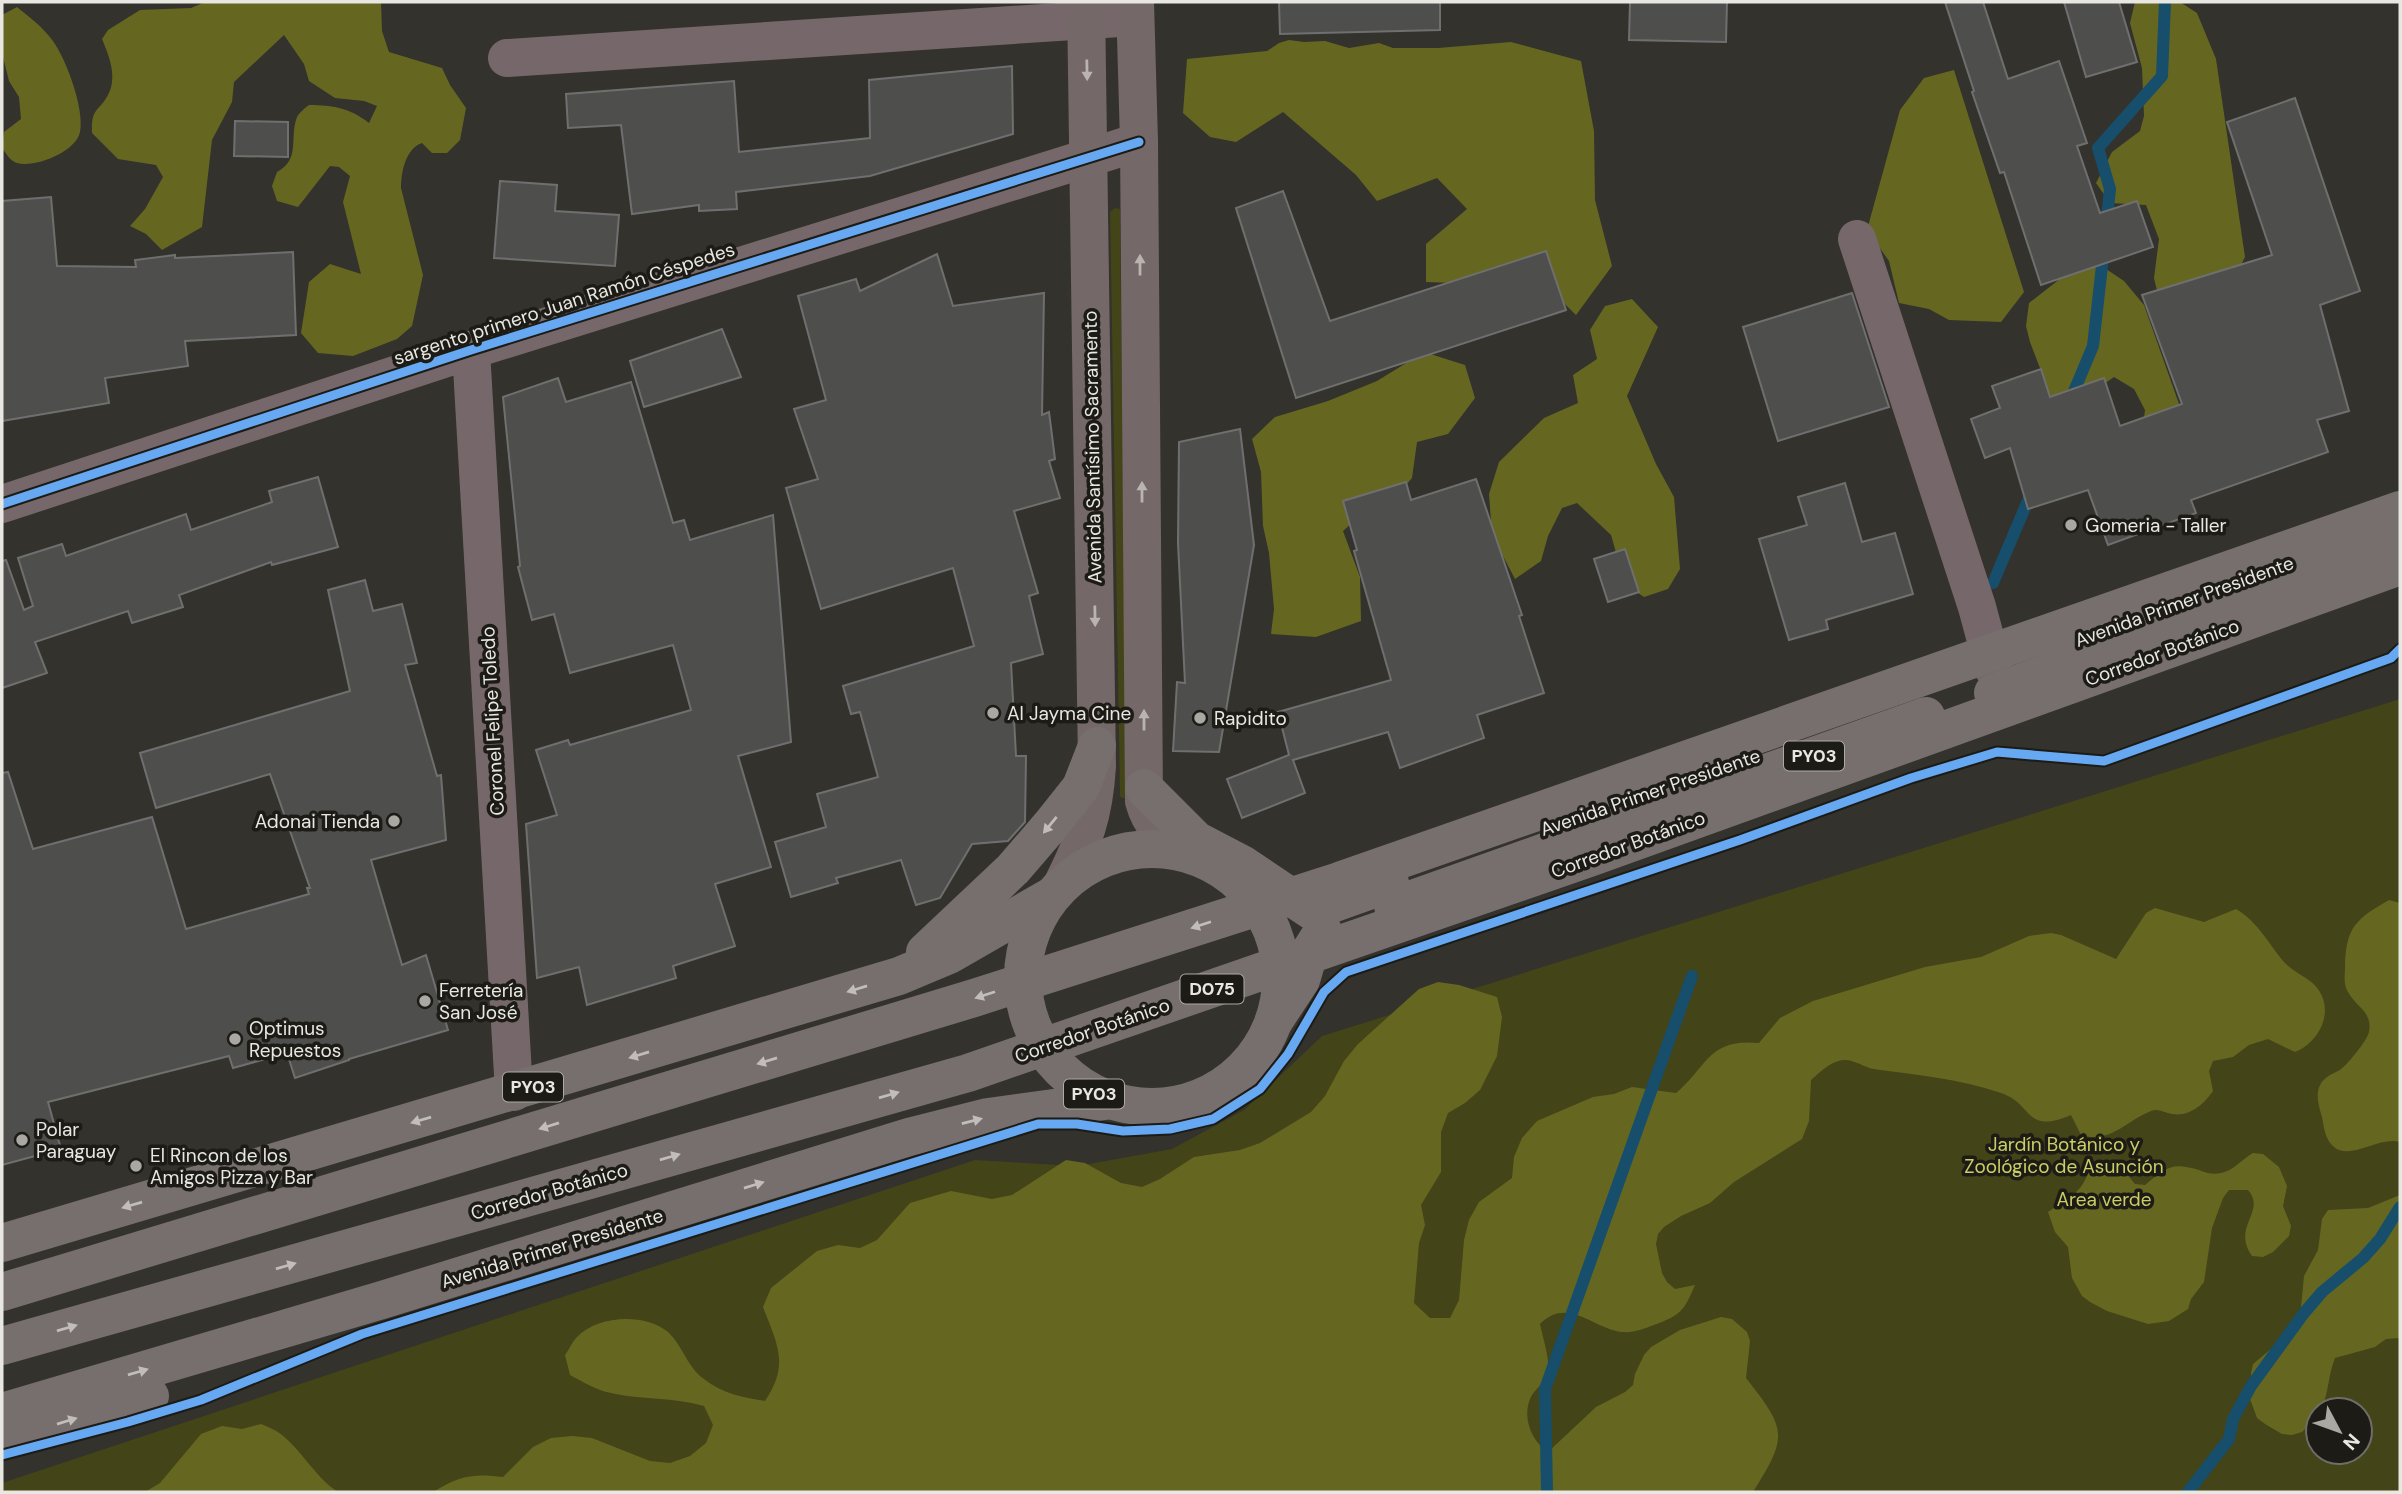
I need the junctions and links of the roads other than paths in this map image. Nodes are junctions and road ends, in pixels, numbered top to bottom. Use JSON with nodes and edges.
{"nodes":[{"id":1,"x":1135,"y":9,"type":"edge"},
{"id":2,"x":1086,"y":11,"type":"edge"},
{"id":3,"x":507,"y":58,"type":"dead end"},
{"id":4,"x":1139,"y":142,"type":"junction"},
{"id":5,"x":1088,"y":157,"type":"junction"},
{"id":6,"x":1857,"y":239,"type":"dead end"},
{"id":7,"x":471,"y":350,"type":"junction"},
{"id":8,"x":2,"y":504,"type":"edge"},
{"id":9,"x":2400,"y":510,"type":"edge"},
{"id":10,"x":2400,"y":523,"type":"edge"},
{"id":11,"x":2400,"y":541,"type":"edge"},
{"id":12,"x":2400,"y":566,"type":"edge"},
{"id":13,"x":1994,"y":670,"type":"junction"},
{"id":14,"x":1097,"y":746,"type":"junction"},
{"id":15,"x":1144,"y":788,"type":"junction"},
{"id":16,"x":1220,"y":863,"type":"junction"},
{"id":17,"x":1056,"y":891,"type":"junction"},
{"id":18,"x":900,"y":976,"type":"junction"},
{"id":19,"x":1274,"y":1021,"type":"junction"},
{"id":20,"x":514,"y":1093,"type":"junction"},
{"id":21,"x":1105,"y":1101,"type":"junction"},
{"id":22,"x":2,"y":1243,"type":"edge"},
{"id":23,"x":2,"y":1292,"type":"edge"},
{"id":24,"x":382,"y":1300,"type":"junction"},
{"id":25,"x":2,"y":1346,"type":"edge"},
{"id":26,"x":2,"y":1412,"type":"edge"},
{"id":27,"x":2,"y":1441,"type":"edge"}],
"edges":[{"from":1,"to":2,"type":"street"},
{"from":1,"to":4,"type":"main road"},
{"from":2,"to":3,"type":"street"},
{"from":2,"to":5,"type":"main road","name":"Avenida Santísimo Sacramento","one_way":true},
{"from":4,"to":5,"type":"street","name":"sargento primero Juan Ramón Céspedes"},
{"from":15,"to":4,"type":"main road","one_way":true},
{"from":5,"to":7,"type":"street","name":"sargento primero Juan Ramón Céspedes"},
{"from":5,"to":14,"type":"main road","name":"Avenida Santísimo Sacramento","one_way":true},
{"from":6,"to":13,"type":"street"},
{"from":7,"to":8,"type":"street","name":"sargento primero Juan Ramón Céspedes"},
{"from":7,"to":20,"type":"street","name":"Coronel Felipe Toledo"},
{"from":9,"to":23,"type":"highway","one_way":true,"bridge":true},
{"from":10,"to":13,"type":"highway","name":"Avenida Primer Presidente","number":"PY03"},
{"from":11,"to":19,"type":"highway","name":"Avenida Primer Presidente","number":"PY03"},
{"from":25,"to":12,"type":"highway","name":"Corredor Botánico","number":"D075","one_way":true,"bridge":true},
{"from":13,"to":16,"type":"highway","name":"Avenida Primer Presidente","number":"PY03"},
{"from":14,"to":17,"type":"main road","name":"Avenida Santísimo Sacramento"},
{"from":14,"to":18,"type":"highway","one_way":true},
{"from":15,"to":16,"type":"highway"},
{"from":15,"to":16,"type":"main road"},
{"from":16,"to":17,"type":"highway","name":"Avenida Primer Presidente","number":"PY03"},
{"from":16,"to":19,"type":"highway","name":"Avenida Primer Presidente","number":"PY03"},
{"from":17,"to":18,"type":"highway","name":"Avenida Primer Presidente","number":"PY03"},
{"from":17,"to":21,"type":"highway","name":"Avenida Primer Presidente","number":"PY03"},
{"from":18,"to":20,"type":"highway","name":"Avenida Primer Presidente","number":"PY03","one_way":true},
{"from":19,"to":21,"type":"highway","name":"Avenida Primer Presidente","number":"PY03"},
{"from":20,"to":22,"type":"highway","name":"Avenida Primer Presidente","number":"PY03","one_way":true},
{"from":24,"to":21,"type":"highway","name":"Avenida Primer Presidente","number":"PY03","one_way":true},
{"from":26,"to":24,"type":"highway","name":"Avenida Primer Presidente","number":"PY03","one_way":true},
{"from":27,"to":24,"type":"highway","one_way":true}]}
